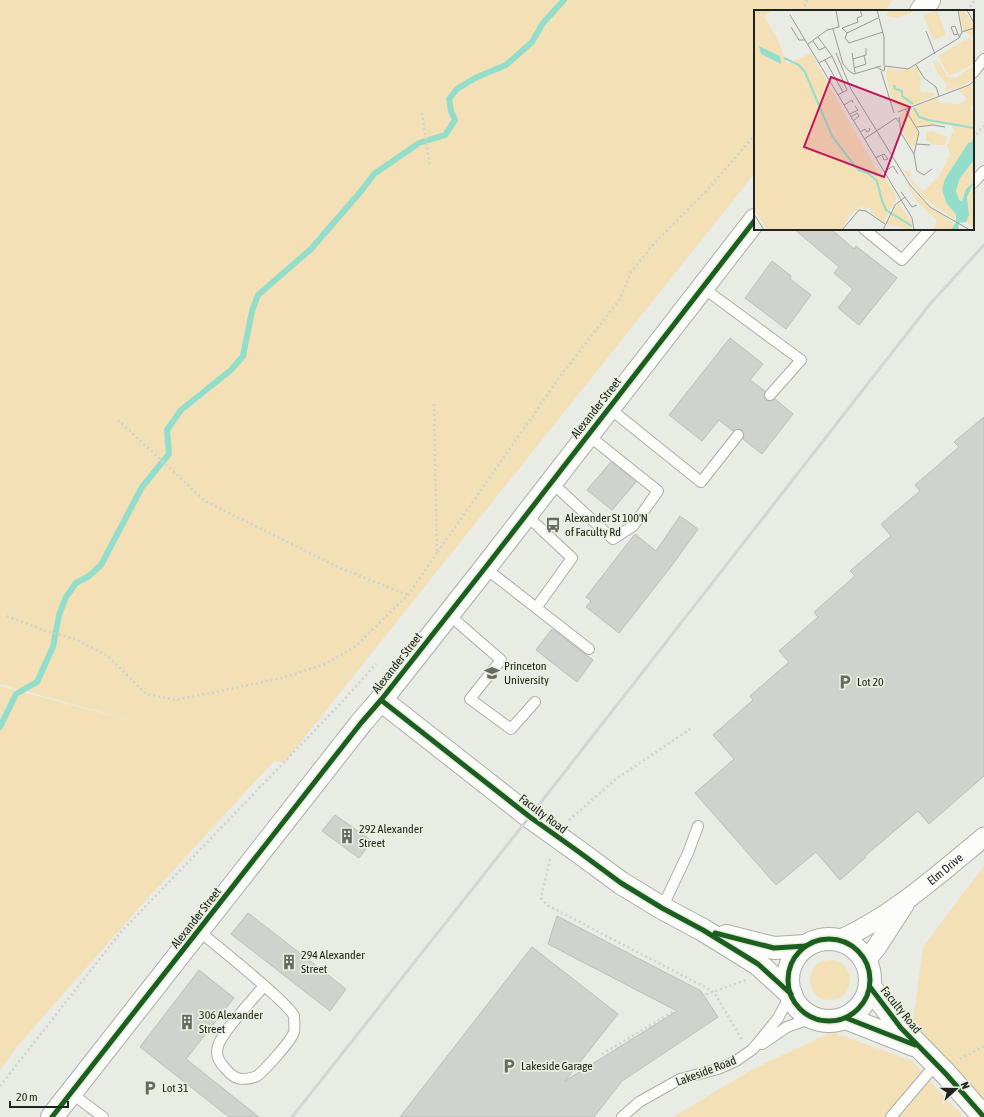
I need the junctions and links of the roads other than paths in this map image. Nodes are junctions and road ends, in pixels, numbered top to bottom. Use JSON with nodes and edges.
{"nodes":[{"id":1,"x":929,"y":0,"type":"edge"},
{"id":2,"x":922,"y":10,"type":"edge"},
{"id":3,"x":984,"y":59,"type":"edge"},
{"id":4,"x":974,"y":72,"type":"edge"},
{"id":5,"x":984,"y":171,"type":"edge"},
{"id":6,"x":974,"y":182,"type":"edge"},
{"id":7,"x":754,"y":221,"type":"edge"},
{"id":8,"x":865,"y":230,"type":"edge"},
{"id":9,"x":929,"y":230,"type":"edge"},
{"id":10,"x":702,"y":287,"type":"junction"},
{"id":11,"x":770,"y":395,"type":"dead end"},
{"id":12,"x":609,"y":408,"type":"junction"},
{"id":13,"x":588,"y":435,"type":"junction"},
{"id":14,"x":738,"y":435,"type":"dead end"},
{"id":15,"x":551,"y":482,"type":"junction"},
{"id":16,"x":526,"y":515,"type":"junction"},
{"id":17,"x":485,"y":568,"type":"junction"},
{"id":18,"x":536,"y":608,"type":"junction"},
{"id":19,"x":448,"y":614,"type":"junction"},
{"id":20,"x":589,"y":649,"type":"dead end"},
{"id":21,"x":381,"y":700,"type":"junction"},
{"id":22,"x":535,"y":702,"type":"dead end"},
{"id":23,"x":698,"y":826,"type":"dead end"},
{"id":24,"x":984,"y":837,"type":"edge"},
{"id":25,"x":905,"y":902,"type":"junction"},
{"id":26,"x":662,"y":908,"type":"junction"},
{"id":27,"x":703,"y":930,"type":"junction"},
{"id":28,"x":199,"y":931,"type":"junction"},
{"id":29,"x":838,"y":940,"type":"junction"},
{"id":30,"x":806,"y":946,"type":"junction"},
{"id":31,"x":865,"y":960,"type":"junction"},
{"id":32,"x":264,"y":986,"type":"junction"},
{"id":33,"x":870,"y":987,"type":"junction"},
{"id":34,"x":791,"y":994,"type":"junction"},
{"id":35,"x":812,"y":1018,"type":"junction"},
{"id":36,"x":846,"y":1018,"type":"junction"},
{"id":37,"x":917,"y":1046,"type":"junction"},
{"id":38,"x":753,"y":1049,"type":"junction"},
{"id":39,"x":946,"y":1062,"type":"junction"},
{"id":40,"x":71,"y":1093,"type":"junction"},
{"id":41,"x":52,"y":1117,"type":"edge"},
{"id":42,"x":103,"y":1117,"type":"edge"},
{"id":43,"x":622,"y":1117,"type":"edge"},
{"id":44,"x":891,"y":1117,"type":"edge"},
{"id":45,"x":984,"y":1117,"type":"edge"}],
"edges":[{"from":1,"to":2,"type":"main road"},
{"from":3,"to":4,"type":"lane"},
{"from":5,"to":6,"type":"lane"},
{"from":7,"to":10,"type":"main road","name":"Alexander Street"},
{"from":8,"to":9,"type":"lane"},
{"from":10,"to":11,"type":"lane"},
{"from":10,"to":12,"type":"main road","name":"Alexander Street"},
{"from":12,"to":13,"type":"main road","name":"Alexander Street"},
{"from":12,"to":14,"type":"lane"},
{"from":13,"to":15,"type":"main road","name":"Alexander Street"},
{"from":13,"to":15,"type":"lane"},
{"from":15,"to":16,"type":"main road","name":"Alexander Street"},
{"from":16,"to":17,"type":"main road","name":"Alexander Street"},
{"from":16,"to":18,"type":"lane"},
{"from":17,"to":18,"type":"lane"},
{"from":17,"to":19,"type":"main road","name":"Alexander Street"},
{"from":18,"to":20,"type":"lane"},
{"from":19,"to":21,"type":"main road","name":"Alexander Street"},
{"from":19,"to":22,"type":"lane"},
{"from":21,"to":26,"type":"main road","name":"Faculty Road"},
{"from":21,"to":28,"type":"main road","name":"Alexander Street"},
{"from":23,"to":26,"type":"lane"},
{"from":24,"to":25,"type":"street","name":"Elm Drive"},
{"from":25,"to":29,"type":"street","name":"Elm Drive"},
{"from":25,"to":31,"type":"street","name":"Elm Drive"},
{"from":26,"to":27,"type":"main road","name":"Faculty Road"},
{"from":27,"to":30,"type":"main road","name":"Faculty Road"},
{"from":27,"to":34,"type":"main road","name":"Faculty Road"},
{"from":28,"to":32,"type":"lane"},
{"from":28,"to":40,"type":"main road","name":"Alexander Street"},
{"from":29,"to":30,"type":"main road"},
{"from":29,"to":31,"type":"main road"},
{"from":30,"to":34,"type":"main road"},
{"from":31,"to":33,"type":"main road"},
{"from":32,"to":32,"type":"lane"},
{"from":33,"to":36,"type":"main road"},
{"from":33,"to":37,"type":"main road","name":"Faculty Road"},
{"from":34,"to":35,"type":"main road"},
{"from":34,"to":38,"type":"lane","name":"Lakeside Road"},
{"from":35,"to":36,"type":"main road"},
{"from":35,"to":38,"type":"lane"},
{"from":36,"to":37,"type":"main road","name":"Faculty Road"},
{"from":37,"to":39,"type":"main road","name":"Faculty Road"},
{"from":38,"to":43,"type":"lane","name":"Lakeside Road"},
{"from":39,"to":44,"type":"lane"},
{"from":39,"to":45,"type":"main road","name":"Faculty Road"},
{"from":40,"to":41,"type":"main road","name":"Alexander Street"},
{"from":40,"to":42,"type":"lane"}]}
